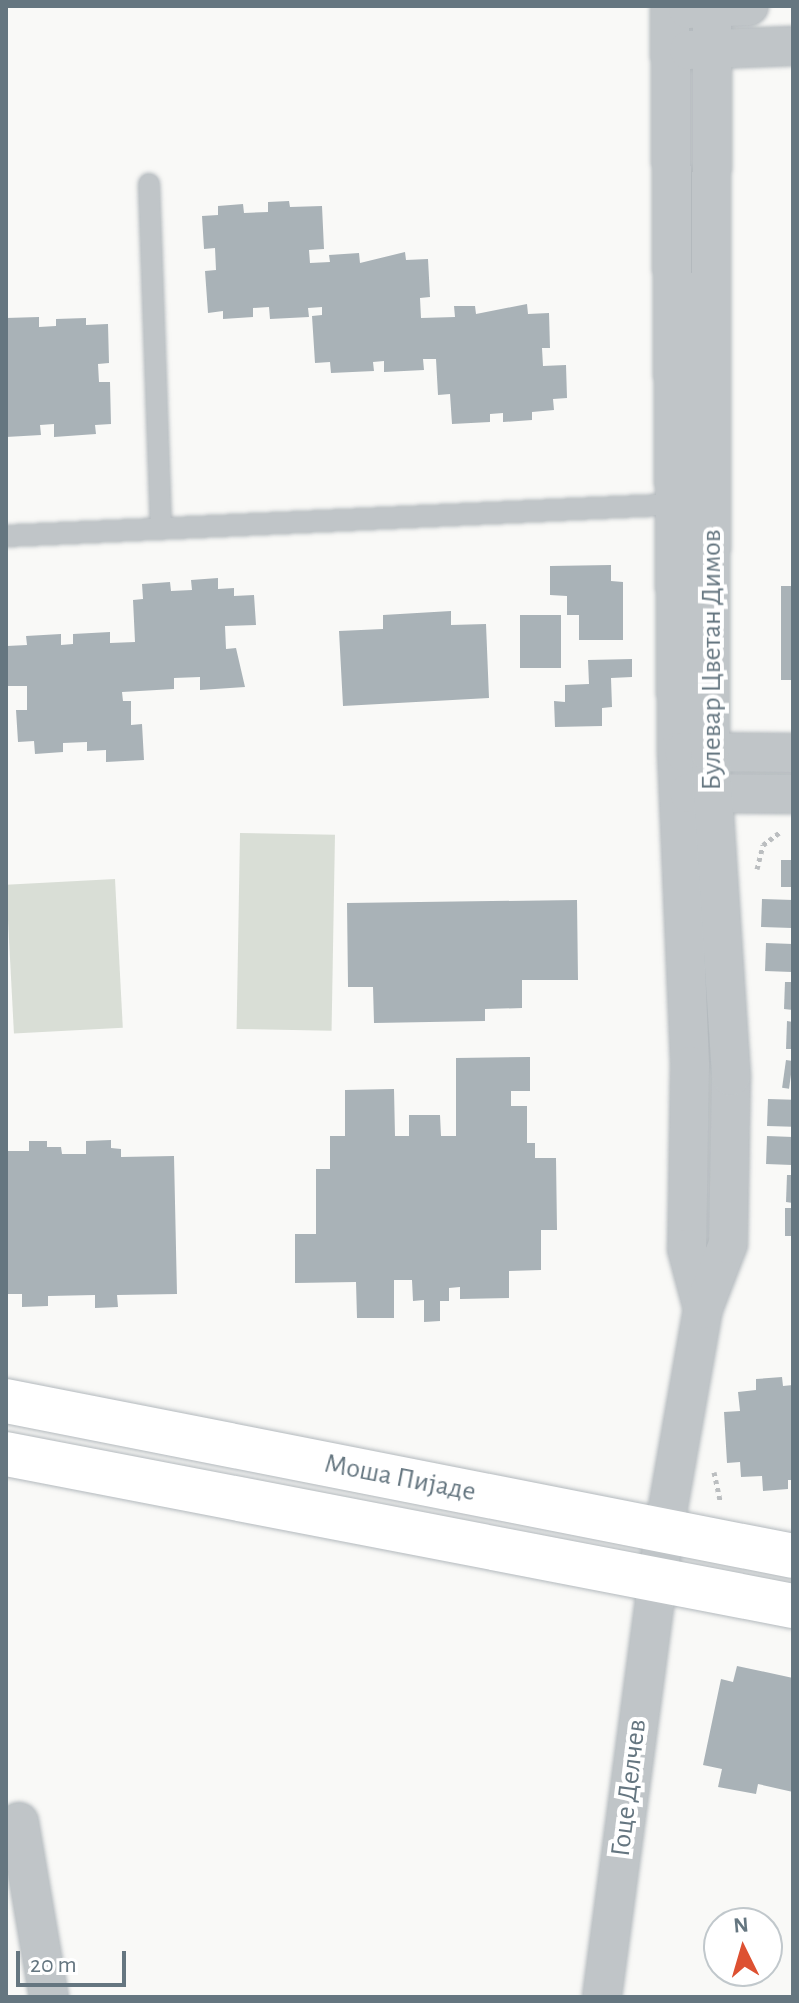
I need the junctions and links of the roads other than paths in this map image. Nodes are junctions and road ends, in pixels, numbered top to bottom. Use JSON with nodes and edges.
{"nodes":[{"id":1,"x":724,"y":7,"type":"edge"},
{"id":2,"x":670,"y":8,"type":"edge"},
{"id":3,"x":793,"y":46,"type":"edge"},
{"id":4,"x":713,"y":48,"type":"junction"},
{"id":5,"x":670,"y":51,"type":"junction"},
{"id":6,"x":149,"y":184,"type":"dead end"},
{"id":7,"x":693,"y":504,"type":"junction"},
{"id":8,"x":161,"y":528,"type":"junction"},
{"id":9,"x":6,"y":536,"type":"edge"},
{"id":10,"x":694,"y":752,"type":"junction"},
{"id":11,"x":793,"y":753,"type":"edge"},
{"id":12,"x":695,"y":793,"type":"junction"},
{"id":13,"x":793,"y":794,"type":"edge"},
{"id":14,"x":6,"y":1401,"type":"edge"},
{"id":15,"x":6,"y":1454,"type":"edge"},
{"id":16,"x":664,"y":1530,"type":"junction"},
{"id":17,"x":793,"y":1556,"type":"edge"},
{"id":18,"x":656,"y":1579,"type":"junction"},
{"id":19,"x":793,"y":1606,"type":"edge"},
{"id":20,"x":19,"y":1822,"type":"dead end"},
{"id":21,"x":49,"y":1997,"type":"edge"},
{"id":22,"x":602,"y":1997,"type":"edge"}],
"edges":[{"from":1,"to":2,"type":"street"},
{"from":1,"to":4,"type":"street","name":"Булевар Цветан Димов"},
{"from":2,"to":5,"type":"street","name":"Булевар Цветан Димов"},
{"from":3,"to":4,"type":"street"},
{"from":4,"to":5,"type":"street"},
{"from":4,"to":7,"type":"street","name":"Булевар Цветан Димов"},
{"from":5,"to":7,"type":"street","name":"Булевар Цветан Димов"},
{"from":6,"to":8,"type":"lane"},
{"from":7,"to":8,"type":"lane"},
{"from":7,"to":10,"type":"street","name":"Булевар Цветан Димов"},
{"from":8,"to":9,"type":"lane"},
{"from":10,"to":11,"type":"street"},
{"from":10,"to":12,"type":"street","name":"Булевар Цветан Димов"},
{"from":12,"to":13,"type":"street"},
{"from":12,"to":16,"type":"street","name":"Булевар Цветан Димов"},
{"from":14,"to":16,"type":"main road","name":"Моша Пијаде"},
{"from":15,"to":18,"type":"main road","name":"Моша Пијаде"},
{"from":16,"to":17,"type":"main road","name":"Моша Пијаде"},
{"from":16,"to":18,"type":"street","name":"Гоце Делчев"},
{"from":18,"to":19,"type":"main road","name":"Моша Пијаде"},
{"from":18,"to":22,"type":"street","name":"Гоце Делчев"},
{"from":20,"to":21,"type":"street"}]}
